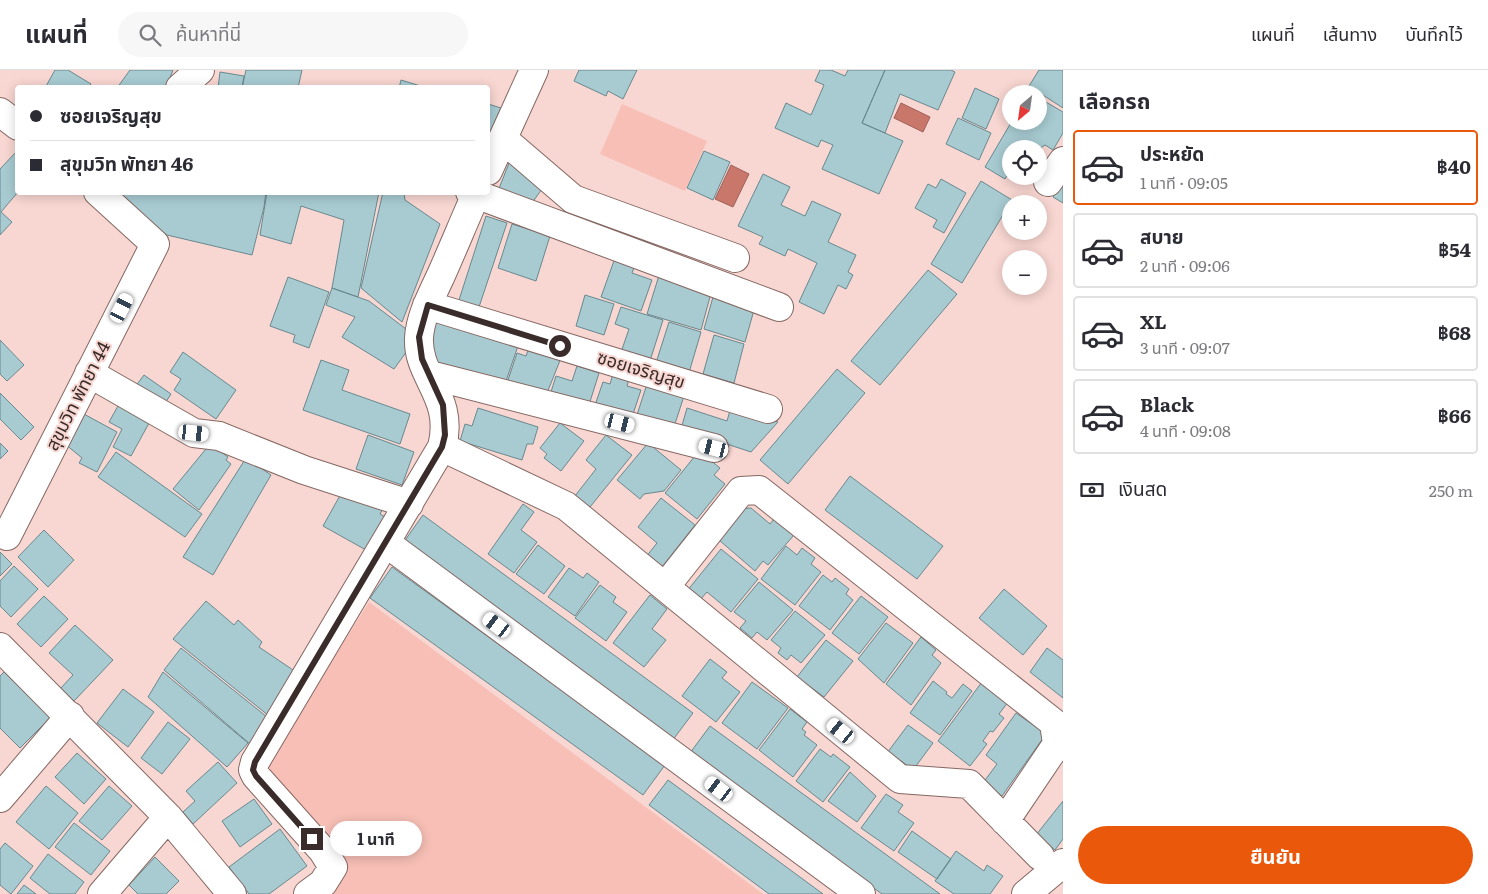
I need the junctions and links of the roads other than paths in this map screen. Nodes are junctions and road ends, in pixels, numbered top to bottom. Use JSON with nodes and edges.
{"nodes":[{"id":1,"x":200,"y":70,"type":"edge"},
{"id":2,"x":528,"y":72,"type":"edge"},
{"id":3,"x":183,"y":85,"type":"edge"},
{"id":4,"x":0,"y":112,"type":"edge"},
{"id":5,"x":15,"y":124,"type":"edge"},
{"id":6,"x":503,"y":139,"type":"junction"},
{"id":7,"x":490,"y":164,"type":"edge"},
{"id":8,"x":490,"y":192,"type":"edge"},
{"id":9,"x":101,"y":195,"type":"edge"},
{"id":10,"x":475,"y":195,"type":"edge"},
{"id":11,"x":734,"y":258,"type":"dead end"},
{"id":12,"x":428,"y":305,"type":"junction"},
{"id":13,"x":779,"y":307,"type":"dead end"},
{"id":14,"x":88,"y":374,"type":"junction"},
{"id":15,"x":430,"y":375,"type":"junction"},
{"id":16,"x":768,"y":409,"type":"dead end"},
{"id":17,"x":442,"y":447,"type":"junction"},
{"id":18,"x":714,"y":448,"type":"dead end"},
{"id":19,"x":409,"y":504,"type":"junction"},
{"id":20,"x":7,"y":536,"type":"dead end"},
{"id":21,"x":386,"y":543,"type":"junction"},
{"id":22,"x":665,"y":587,"type":"junction"},
{"id":23,"x":0,"y":647,"type":"edge"},
{"id":24,"x":70,"y":716,"type":"junction"},
{"id":25,"x":0,"y":798,"type":"edge"},
{"id":26,"x":168,"y":818,"type":"junction"},
{"id":27,"x":1005,"y":821,"type":"junction"},
{"id":28,"x":1052,"y":859,"type":"edge"},
{"id":29,"x":102,"y":894,"type":"edge"},
{"id":30,"x":232,"y":894,"type":"edge"},
{"id":31,"x":308,"y":894,"type":"edge"},
{"id":32,"x":861,"y":894,"type":"edge"},
{"id":33,"x":1026,"y":894,"type":"edge"}],
"edges":[{"from":1,"to":3,"type":"street"},
{"from":2,"to":6,"type":"street"},
{"from":4,"to":5,"type":"street"},
{"from":6,"to":7,"type":"street"},
{"from":6,"to":11,"type":"street"},
{"from":8,"to":13,"type":"street"},
{"from":9,"to":14,"type":"street","name":"สุขุมวิท พัทยา 44"},
{"from":10,"to":12,"type":"street"},
{"from":12,"to":15,"type":"street"},
{"from":12,"to":16,"type":"street","name":"ซอยเจริญสุข"},
{"from":14,"to":19,"type":"street"},
{"from":14,"to":20,"type":"street","name":"สุขุมวิท พัทยา 44"},
{"from":15,"to":17,"type":"street"},
{"from":15,"to":18,"type":"street"},
{"from":17,"to":19,"type":"street"},
{"from":17,"to":22,"type":"street"},
{"from":19,"to":21,"type":"street"},
{"from":21,"to":31,"type":"street"},
{"from":21,"to":32,"type":"street"},
{"from":22,"to":27,"type":"street"},
{"from":22,"to":27,"type":"street"},
{"from":23,"to":24,"type":"street"},
{"from":24,"to":25,"type":"street"},
{"from":24,"to":26,"type":"street"},
{"from":26,"to":29,"type":"street"},
{"from":26,"to":30,"type":"street"},
{"from":27,"to":28,"type":"street"},
{"from":28,"to":33,"type":"street"}]}
